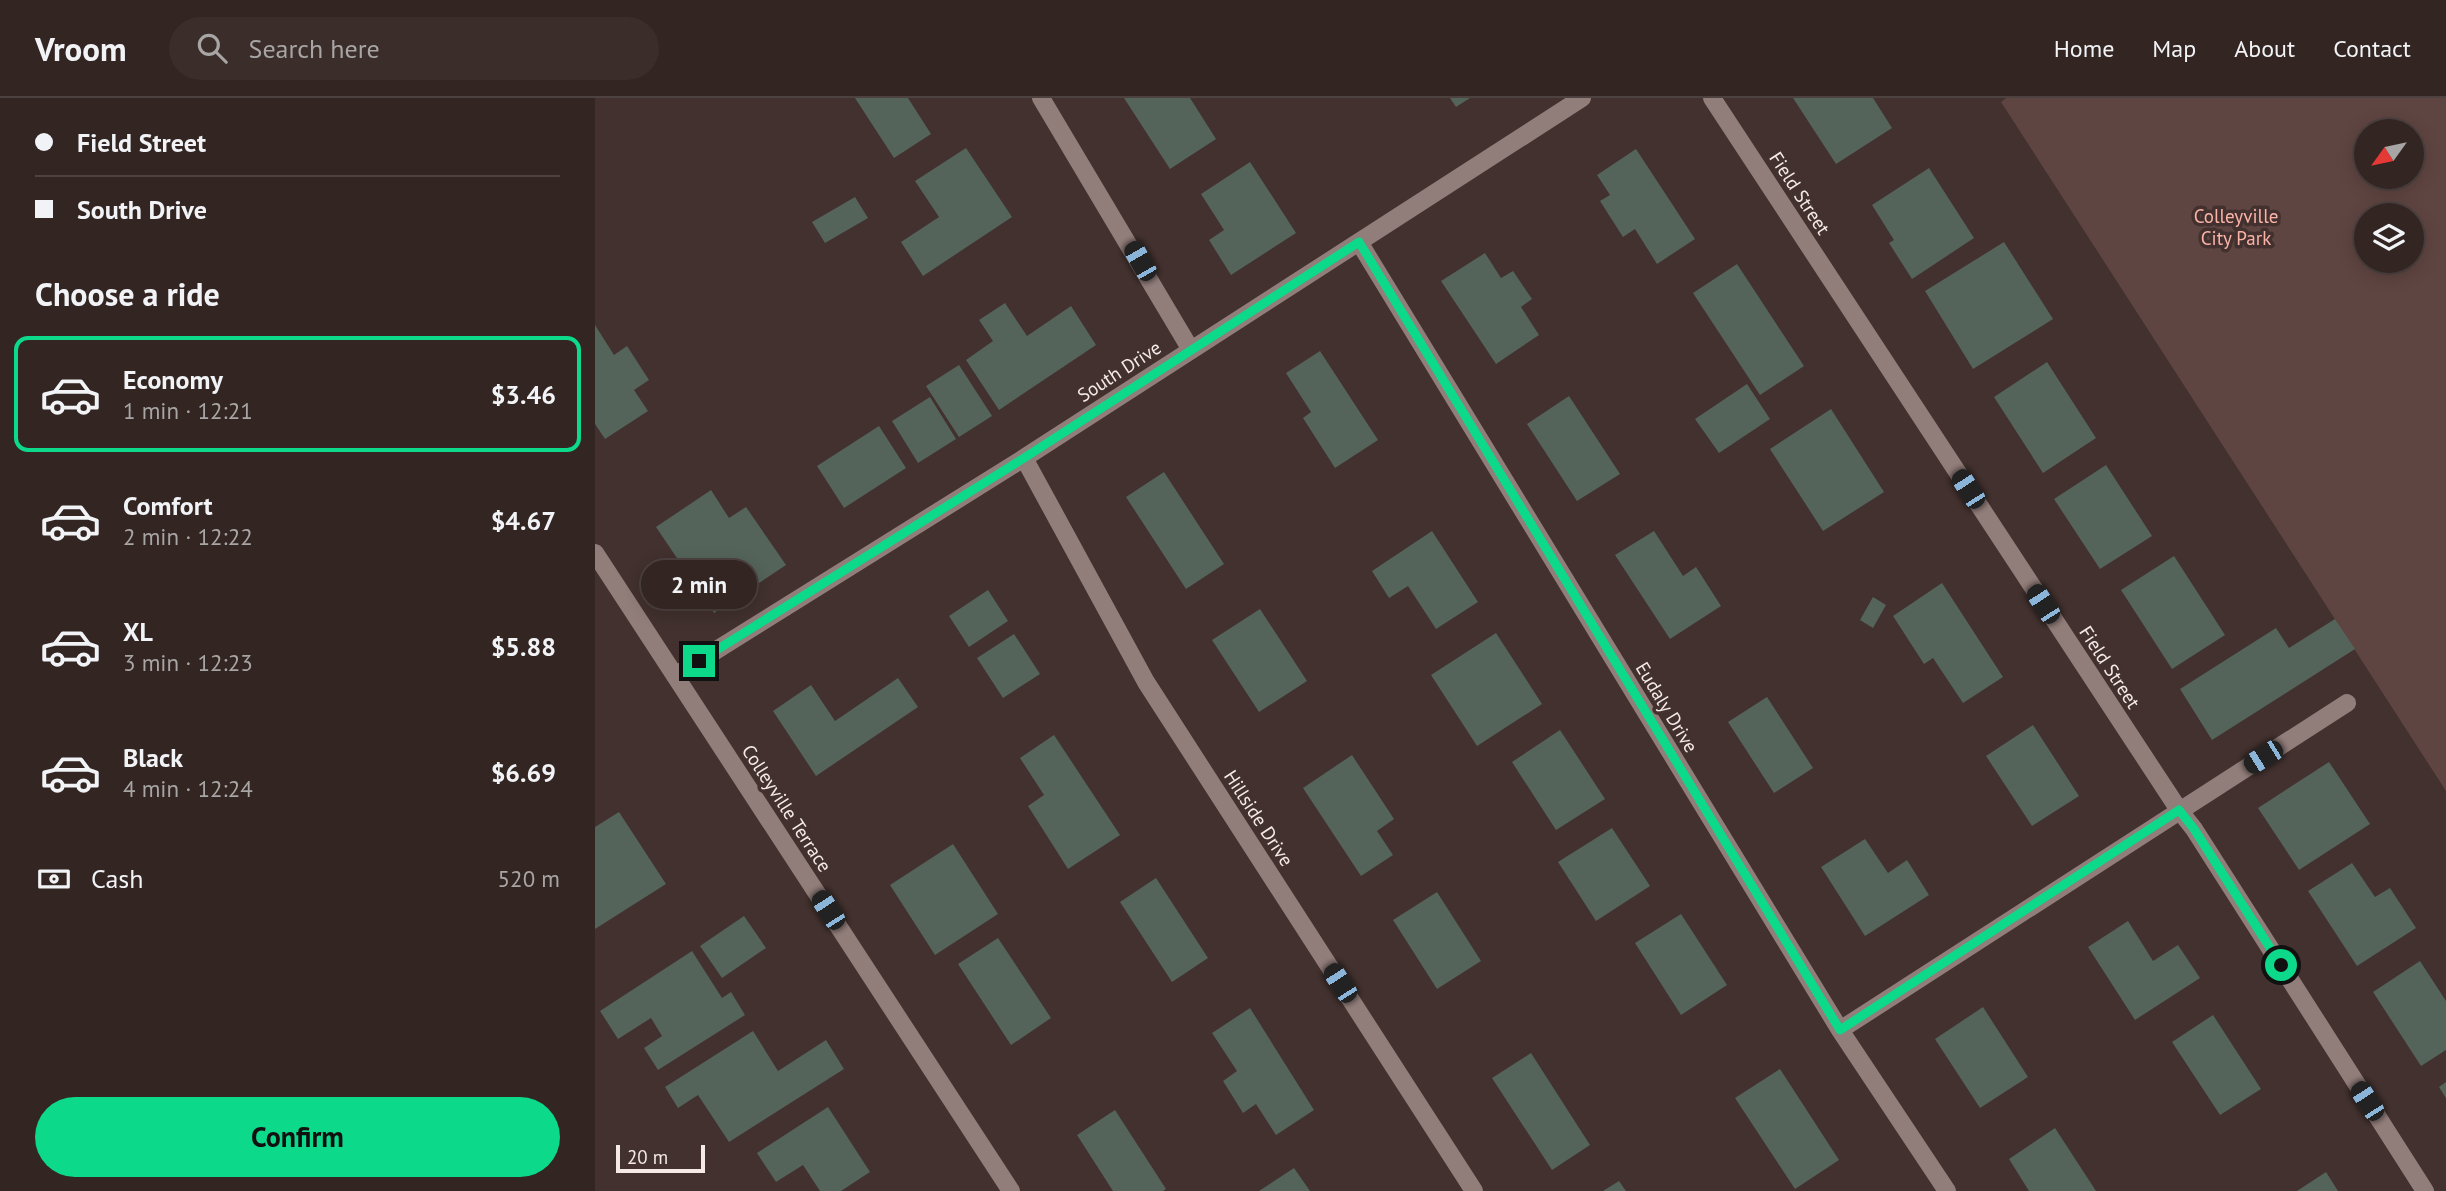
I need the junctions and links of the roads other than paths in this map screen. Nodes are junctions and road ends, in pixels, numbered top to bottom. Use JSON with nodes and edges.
{"nodes":[{"id":1,"x":1041,"y":98,"type":"edge"},
{"id":2,"x":1582,"y":98,"type":"edge"},
{"id":3,"x":1712,"y":98,"type":"edge"},
{"id":4,"x":1359,"y":242,"type":"junction"},
{"id":5,"x":1191,"y":350,"type":"junction"},
{"id":6,"x":1024,"y":458,"type":"junction"},
{"id":7,"x":595,"y":553,"type":"edge"},
{"id":8,"x":675,"y":676,"type":"junction"},
{"id":9,"x":2347,"y":704,"type":"dead end"},
{"id":10,"x":2179,"y":810,"type":"junction"},
{"id":11,"x":1840,"y":1030,"type":"junction"},
{"id":12,"x":1011,"y":1191,"type":"edge"},
{"id":13,"x":1474,"y":1191,"type":"edge"},
{"id":14,"x":1947,"y":1191,"type":"edge"},
{"id":15,"x":2425,"y":1191,"type":"edge"}],
"edges":[{"from":1,"to":5,"type":"street"},
{"from":2,"to":4,"type":"street","name":"South Drive"},
{"from":3,"to":10,"type":"street","name":"Field Street"},
{"from":4,"to":5,"type":"street","name":"South Drive"},
{"from":4,"to":11,"type":"street","name":"Eudaly Drive"},
{"from":5,"to":6,"type":"street","name":"South Drive"},
{"from":6,"to":8,"type":"street","name":"South Drive"},
{"from":6,"to":13,"type":"street","name":"Hillside Drive"},
{"from":7,"to":8,"type":"street","name":"Colleyville Terrace"},
{"from":8,"to":12,"type":"street","name":"Colleyville Terrace"},
{"from":9,"to":10,"type":"street"},
{"from":10,"to":11,"type":"street"},
{"from":10,"to":15,"type":"street","name":"Field Street"},
{"from":11,"to":14,"type":"street","name":"Eudaly Drive"}]}
